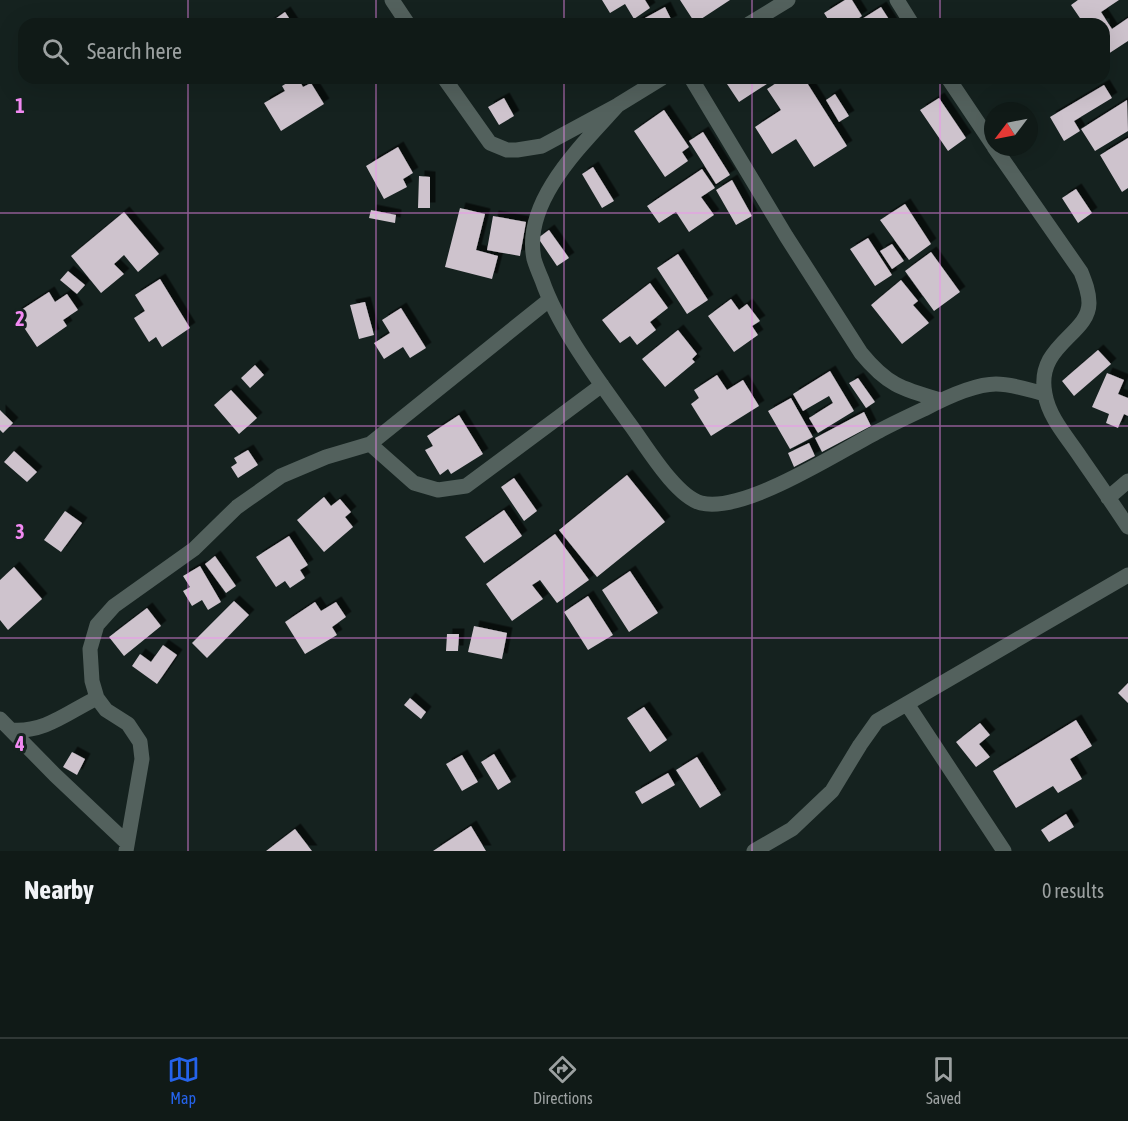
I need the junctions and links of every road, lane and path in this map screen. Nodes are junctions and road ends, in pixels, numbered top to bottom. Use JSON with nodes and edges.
{"nodes":[{"id":1,"x":392,"y":0,"type":"edge"},
{"id":2,"x":788,"y":0,"type":"edge"},
{"id":3,"x":897,"y":0,"type":"edge"},
{"id":4,"x":404,"y":18,"type":"edge"},
{"id":5,"x":759,"y":18,"type":"edge"},
{"id":6,"x":908,"y":18,"type":"edge"},
{"id":7,"x":448,"y":84,"type":"edge"},
{"id":8,"x":652,"y":84,"type":"edge"},
{"id":9,"x":695,"y":84,"type":"edge"},
{"id":10,"x":952,"y":84,"type":"edge"},
{"id":11,"x":618,"y":105,"type":"junction"},
{"id":12,"x":984,"y":131,"type":"edge"},
{"id":13,"x":1001,"y":156,"type":"edge"},
{"id":14,"x":549,"y":300,"type":"junction"},
{"id":15,"x":602,"y":385,"type":"junction"},
{"id":16,"x":1045,"y":394,"type":"junction"},
{"id":17,"x":940,"y":400,"type":"junction"},
{"id":18,"x":370,"y":444,"type":"junction"},
{"id":19,"x":1128,"y":481,"type":"edge"},
{"id":20,"x":1108,"y":498,"type":"junction"},
{"id":21,"x":1128,"y":527,"type":"edge"},
{"id":22,"x":1127,"y":580,"type":"edge"},
{"id":23,"x":97,"y":698,"type":"junction"},
{"id":24,"x":907,"y":704,"type":"junction"},
{"id":25,"x":5,"y":724,"type":"edge"},
{"id":26,"x":126,"y":847,"type":"edge"},
{"id":27,"x":754,"y":851,"type":"edge"},
{"id":28,"x":1004,"y":851,"type":"edge"}],
"edges":[{"from":1,"to":4,"type":"street"},
{"from":2,"to":5,"type":"street"},
{"from":3,"to":6,"type":"street"},
{"from":7,"to":11,"type":"street"},
{"from":8,"to":11,"type":"street"},
{"from":9,"to":17,"type":"street"},
{"from":10,"to":12,"type":"street"},
{"from":11,"to":14,"type":"street"},
{"from":13,"to":16,"type":"street"},
{"from":14,"to":15,"type":"street"},
{"from":14,"to":18,"type":"street"},
{"from":15,"to":17,"type":"street"},
{"from":15,"to":18,"type":"street"},
{"from":16,"to":17,"type":"street"},
{"from":16,"to":20,"type":"street"},
{"from":18,"to":23,"type":"street"},
{"from":19,"to":20,"type":"street"},
{"from":20,"to":21,"type":"street"},
{"from":22,"to":24,"type":"street"},
{"from":23,"to":25,"type":"street"},
{"from":23,"to":26,"type":"street"},
{"from":24,"to":27,"type":"street"},
{"from":24,"to":28,"type":"street"},
{"from":25,"to":26,"type":"street"}]}
